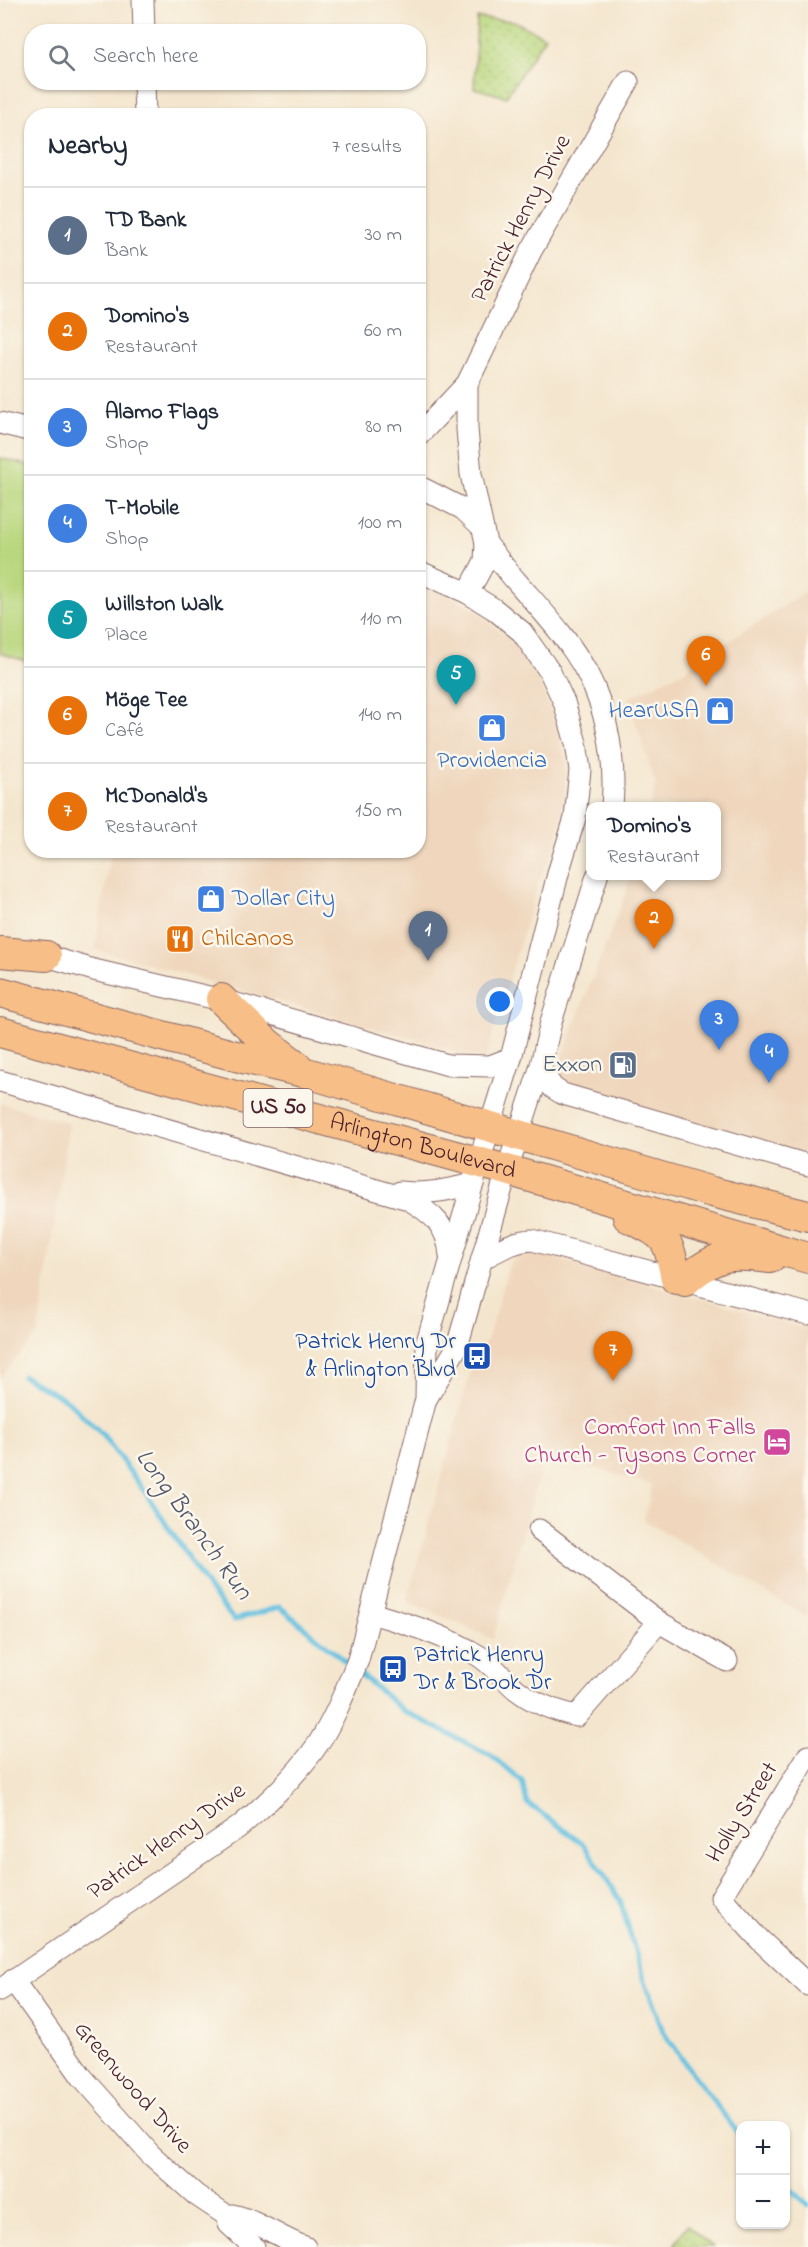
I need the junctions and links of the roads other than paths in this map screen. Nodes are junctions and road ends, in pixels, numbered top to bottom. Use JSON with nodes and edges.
{"nodes":[{"id":1,"x":143,"y":0,"type":"edge"},
{"id":2,"x":144,"y":24,"type":"edge"},
{"id":3,"x":628,"y":82,"type":"dead end"},
{"id":4,"x":144,"y":90,"type":"edge"},
{"id":5,"x":145,"y":108,"type":"edge"},
{"id":6,"x":467,"y":384,"type":"junction"},
{"id":7,"x":0,"y":423,"type":"edge"},
{"id":8,"x":426,"y":428,"type":"edge"},
{"id":9,"x":24,"y":429,"type":"edge"},
{"id":10,"x":426,"y":490,"type":"edge"},
{"id":11,"x":484,"y":534,"type":"junction"},
{"id":12,"x":426,"y":575,"type":"edge"},
{"id":13,"x":468,"y":593,"type":"junction"},
{"id":14,"x":612,"y":802,"type":"edge"},
{"id":15,"x":596,"y":880,"type":"edge"},
{"id":16,"x":0,"y":943,"type":"edge"},
{"id":17,"x":0,"y":952,"type":"edge"},
{"id":18,"x":46,"y":956,"type":"junction"},
{"id":19,"x":0,"y":992,"type":"edge"},
{"id":20,"x":221,"y":999,"type":"junction"},
{"id":21,"x":0,"y":1032,"type":"edge"},
{"id":22,"x":511,"y":1058,"type":"junction"},
{"id":23,"x":540,"y":1069,"type":"junction"},
{"id":24,"x":306,"y":1073,"type":"junction"},
{"id":25,"x":0,"y":1081,"type":"edge"},
{"id":26,"x":489,"y":1126,"type":"junction"},
{"id":27,"x":518,"y":1134,"type":"junction"},
{"id":28,"x":808,"y":1165,"type":"edge"},
{"id":29,"x":507,"y":1170,"type":"junction"},
{"id":30,"x":476,"y":1173,"type":"junction"},
{"id":31,"x":368,"y":1187,"type":"junction"},
{"id":32,"x":568,"y":1188,"type":"junction"},
{"id":33,"x":712,"y":1192,"type":"junction"},
{"id":34,"x":808,"y":1198,"type":"edge"},
{"id":35,"x":808,"y":1216,"type":"edge"},
{"id":36,"x":482,"y":1259,"type":"junction"},
{"id":37,"x":808,"y":1260,"type":"edge"},
{"id":38,"x":451,"y":1262,"type":"junction"},
{"id":39,"x":681,"y":1280,"type":"junction"},
{"id":40,"x":808,"y":1314,"type":"edge"},
{"id":41,"x":426,"y":1399,"type":"junction"},
{"id":42,"x":539,"y":1530,"type":"dead end"},
{"id":43,"x":371,"y":1613,"type":"junction"},
{"id":44,"x":659,"y":1622,"type":"junction"},
{"id":45,"x":728,"y":1661,"type":"dead end"},
{"id":46,"x":808,"y":1756,"type":"edge"},
{"id":47,"x":7,"y":1985,"type":"edge"},
{"id":48,"x":808,"y":1985,"type":"edge"},
{"id":49,"x":226,"y":2215,"type":"junction"},
{"id":50,"x":254,"y":2247,"type":"edge"},
{"id":51,"x":305,"y":2247,"type":"edge"}],
"edges":[{"from":1,"to":2,"type":"street"},
{"from":3,"to":6,"type":"street","name":"Patrick Henry Drive"},
{"from":4,"to":5,"type":"street"},
{"from":6,"to":8,"type":"street","name":"Patrick Henry Drive"},
{"from":6,"to":11,"type":"street","name":"Patrick Henry Drive"},
{"from":7,"to":9,"type":"street"},
{"from":10,"to":11,"type":"street","name":"Patrick Henry Drive"},
{"from":11,"to":13,"type":"street","name":"Patrick Henry Drive"},
{"from":11,"to":14,"type":"street","name":"Patrick Henry Drive"},
{"from":12,"to":13,"type":"street","name":"Patrick Henry Drive"},
{"from":13,"to":22,"type":"street","name":"Patrick Henry Drive"},
{"from":15,"to":23,"type":"street","name":"Patrick Henry Drive"},
{"from":16,"to":18,"type":"street"},
{"from":17,"to":18,"type":"highway"},
{"from":18,"to":20,"type":"street"},
{"from":19,"to":24,"type":"highway","name":"Arlington Boulevard","number":"US 50"},
{"from":20,"to":22,"type":"street"},
{"from":20,"to":24,"type":"highway"},
{"from":21,"to":30,"type":"highway","name":"Arlington Boulevard","number":"US 50"},
{"from":22,"to":26,"type":"street","name":"Patrick Henry Drive"},
{"from":23,"to":27,"type":"street","name":"Patrick Henry Drive"},
{"from":23,"to":28,"type":"street"},
{"from":24,"to":26,"type":"highway","name":"Arlington Boulevard","number":"US 50"},
{"from":25,"to":31,"type":"street"},
{"from":26,"to":27,"type":"highway","name":"Arlington Boulevard","number":"US 50"},
{"from":26,"to":30,"type":"street","name":"Patrick Henry Drive"},
{"from":27,"to":29,"type":"street","name":"Patrick Henry Drive"},
{"from":27,"to":33,"type":"highway","name":"Arlington Boulevard","number":"US 50"},
{"from":29,"to":30,"type":"highway","name":"Arlington Boulevard","number":"US 50"},
{"from":29,"to":32,"type":"highway","name":"Arlington Boulevard","number":"US 50"},
{"from":29,"to":36,"type":"street","name":"Patrick Henry Drive"},
{"from":30,"to":31,"type":"street"},
{"from":30,"to":38,"type":"street","name":"Patrick Henry Drive"},
{"from":31,"to":38,"type":"street"},
{"from":32,"to":37,"type":"highway","name":"Arlington Boulevard","number":"US 50"},
{"from":32,"to":39,"type":"highway"},
{"from":33,"to":34,"type":"highway"},
{"from":33,"to":35,"type":"highway","name":"Arlington Boulevard","number":"US 50"},
{"from":36,"to":39,"type":"street"},
{"from":36,"to":41,"type":"street","name":"Patrick Henry Drive"},
{"from":37,"to":39,"type":"highway"},
{"from":38,"to":41,"type":"street","name":"Patrick Henry Drive"},
{"from":39,"to":40,"type":"street"},
{"from":41,"to":43,"type":"street","name":"Patrick Henry Drive"},
{"from":42,"to":44,"type":"street"},
{"from":43,"to":44,"type":"street"},
{"from":43,"to":47,"type":"street","name":"Patrick Henry Drive"},
{"from":44,"to":45,"type":"street"},
{"from":46,"to":48,"type":"street","name":"Holly Street"},
{"from":47,"to":49,"type":"street","name":"Greenwood Drive"},
{"from":49,"to":50,"type":"street","name":"Greenwood Drive"},
{"from":49,"to":51,"type":"street","name":"Greenwood Drive"}]}
